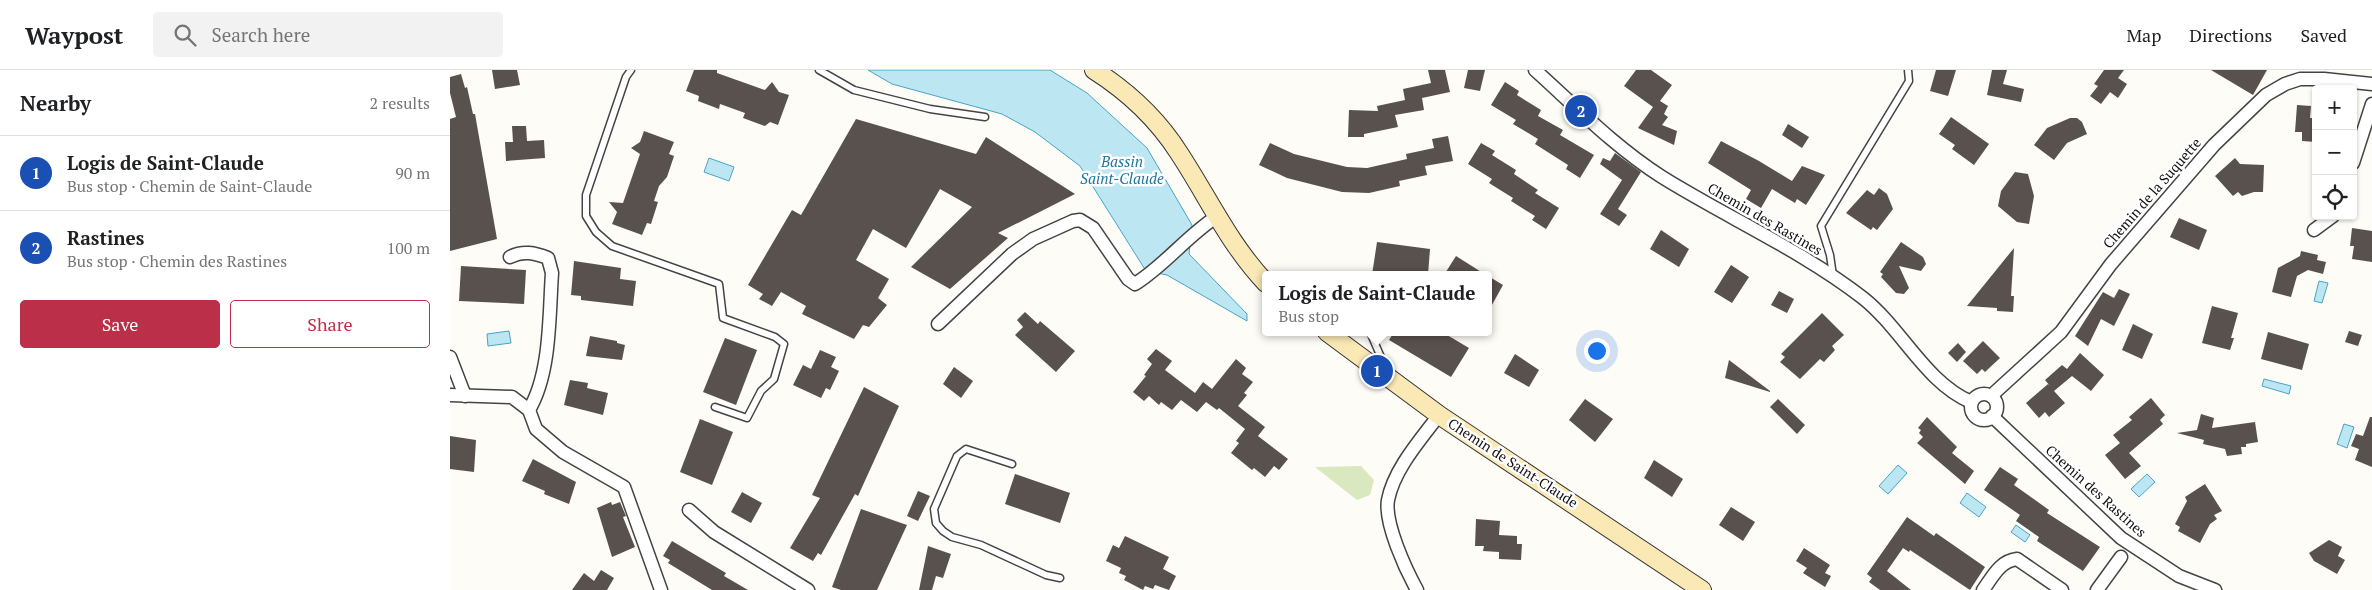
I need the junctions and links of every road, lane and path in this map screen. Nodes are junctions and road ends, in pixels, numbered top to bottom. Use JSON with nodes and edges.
{"nodes":[{"id":1,"x":631,"y":70,"type":"edge"},
{"id":2,"x":819,"y":70,"type":"edge"},
{"id":3,"x":1094,"y":70,"type":"edge"},
{"id":4,"x":1535,"y":70,"type":"edge"},
{"id":5,"x":1908,"y":70,"type":"edge"},
{"id":6,"x":2372,"y":84,"type":"edge"},
{"id":7,"x":2372,"y":104,"type":"edge"},
{"id":8,"x":985,"y":117,"type":"dead end"},
{"id":9,"x":2357,"y":151,"type":"edge"},
{"id":10,"x":1216,"y":217,"type":"junction"},
{"id":11,"x":2328,"y":220,"type":"edge"},
{"id":12,"x":2314,"y":230,"type":"dead end"},
{"id":13,"x":510,"y":257,"type":"dead end"},
{"id":14,"x":1833,"y":276,"type":"junction"},
{"id":15,"x":1262,"y":278,"type":"edge"},
{"id":16,"x":938,"y":324,"type":"dead end"},
{"id":17,"x":1336,"y":336,"type":"edge"},
{"id":18,"x":1372,"y":336,"type":"edge"},
{"id":19,"x":450,"y":357,"type":"edge"},
{"id":20,"x":1391,"y":381,"type":"junction"},
{"id":21,"x":450,"y":395,"type":"edge"},
{"id":22,"x":465,"y":396,"type":"junction"},
{"id":23,"x":1991,"y":396,"type":"junction"},
{"id":24,"x":1972,"y":402,"type":"junction"},
{"id":25,"x":715,"y":406,"type":"dead end"},
{"id":26,"x":529,"y":410,"type":"junction"},
{"id":27,"x":1439,"y":415,"type":"junction"},
{"id":28,"x":1992,"y":416,"type":"junction"},
{"id":29,"x":1012,"y":464,"type":"dead end"},
{"id":30,"x":688,"y":510,"type":"dead end"},
{"id":31,"x":2131,"y":545,"type":"junction"},
{"id":32,"x":2121,"y":557,"type":"joint"},
{"id":33,"x":1060,"y":578,"type":"dead end"},
{"id":34,"x":661,"y":590,"type":"edge"},
{"id":35,"x":808,"y":590,"type":"edge"},
{"id":36,"x":1417,"y":590,"type":"edge"},
{"id":37,"x":1702,"y":590,"type":"edge"},
{"id":38,"x":1983,"y":590,"type":"edge"},
{"id":39,"x":2062,"y":590,"type":"edge"},
{"id":40,"x":2097,"y":590,"type":"edge"},
{"id":41,"x":2215,"y":590,"type":"edge"}],
"edges":[{"from":1,"to":25,"type":"lane"},
{"from":2,"to":8,"type":"lane"},
{"from":3,"to":10,"type":"street"},
{"from":4,"to":14,"type":"street","name":"Chemin des Rastines"},
{"from":5,"to":14,"type":"lane"},
{"from":6,"to":23,"type":"street","name":"Chemin de la Suquette"},
{"from":7,"to":9,"type":"street"},
{"from":10,"to":15,"type":"street"},
{"from":10,"to":16,"type":"street"},
{"from":11,"to":12,"type":"street"},
{"from":13,"to":26,"type":"street"},
{"from":14,"to":24,"type":"street","name":"Chemin des Rastines"},
{"from":17,"to":20,"type":"street","name":"Chemin de Saint-Claude"},
{"from":18,"to":20,"type":"lane"},
{"from":19,"to":22,"type":"street"},
{"from":20,"to":27,"type":"street","name":"Chemin de Saint-Claude"},
{"from":21,"to":22,"type":"street"},
{"from":22,"to":26,"type":"street"},
{"from":23,"to":24,"type":"street"},
{"from":23,"to":28,"type":"street"},
{"from":24,"to":28,"type":"street"},
{"from":26,"to":34,"type":"street"},
{"from":27,"to":36,"type":"street"},
{"from":27,"to":37,"type":"street","name":"Chemin de Saint-Claude"},
{"from":28,"to":31,"type":"street","name":"Chemin des Rastines"},
{"from":29,"to":33,"type":"lane"},
{"from":30,"to":35,"type":"street"},
{"from":31,"to":32,"type":"lane"},
{"from":31,"to":41,"type":"street","name":"Chemin des Rastines"},
{"from":32,"to":40,"type":"street"},
{"from":38,"to":39,"type":"street"}]}
